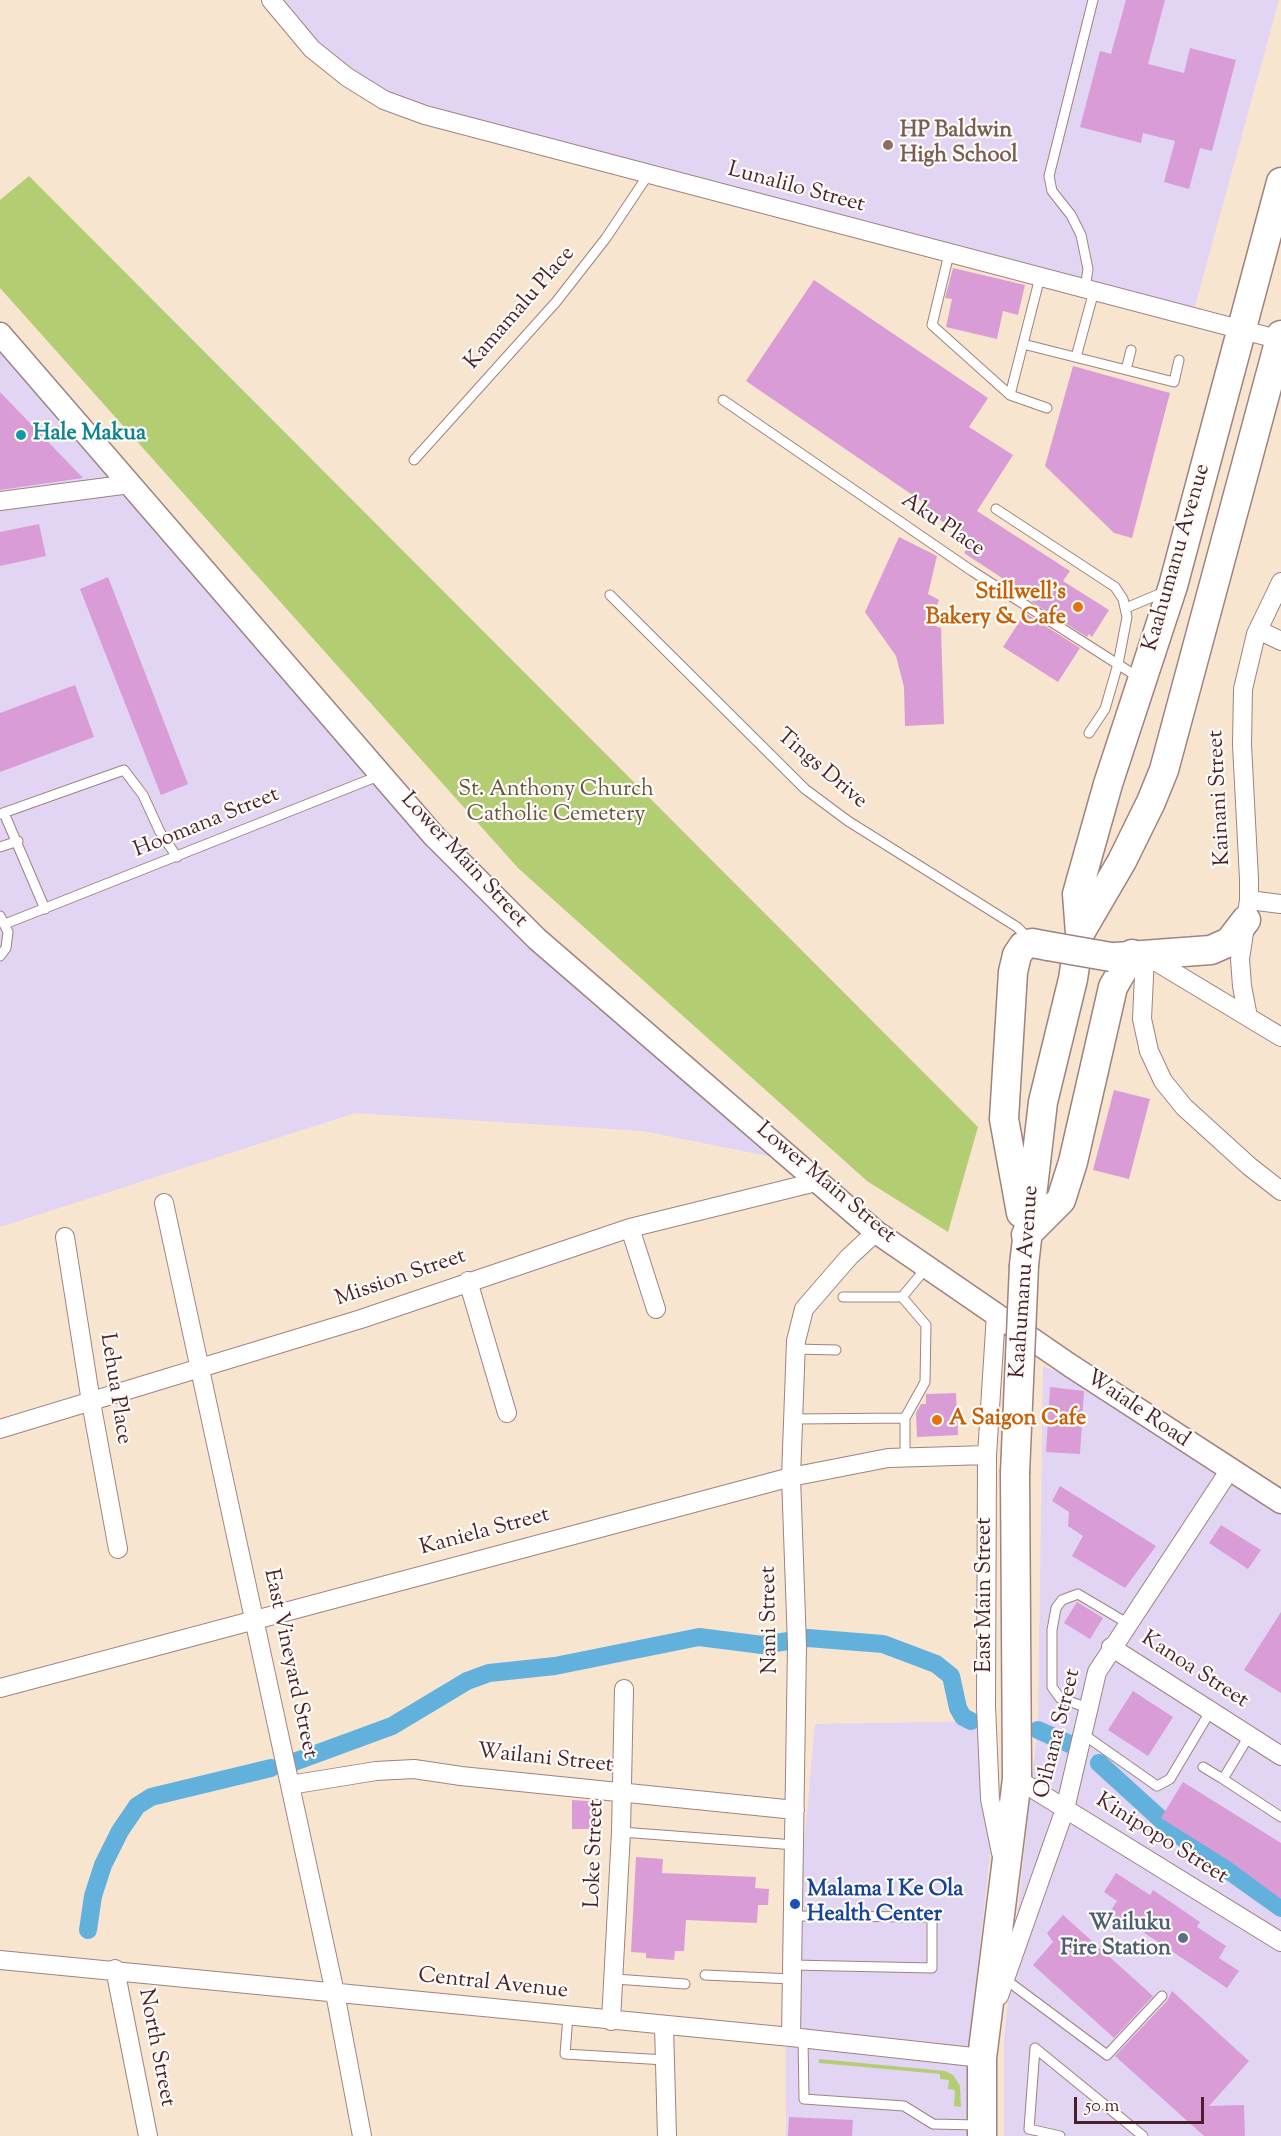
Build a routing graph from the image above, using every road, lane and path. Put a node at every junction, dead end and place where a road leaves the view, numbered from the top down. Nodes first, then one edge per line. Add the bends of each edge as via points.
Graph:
1 (271, 0) edge
2 (1093, 0) edge
3 (648, 175) junction
4 (1281, 182) edge
5 (949, 254) junction
6 (1040, 277) junction
7 (1090, 290) junction
8 (1241, 330) junction
9 (0, 334) edge
10 (1281, 338) edge
11 (1023, 344) junction
12 (1131, 350) dead end
13 (1076, 357) junction
14 (1179, 360) dead end
15 (1126, 370) junction
16 (1010, 395) junction
17 (723, 400) dead end
18 (1047, 408) dead end
19 (414, 460) dead end
20 (130, 484) junction
21 (0, 501) edge
22 (996, 509) dead end
23 (1281, 582) edge
24 (1173, 586) junction
25 (610, 595) dead end
26 (1126, 608) junction
27 (1258, 630) junction
28 (1281, 641) edge
29 (1197, 651) junction
30 (1118, 664) junction
31 (1145, 674) junction
32 (1089, 733) dead end
33 (1176, 733) junction
34 (383, 774) junction
35 (2, 814) edge
36 (18, 841) junction
37 (0, 847) edge
38 (177, 857) junction
39 (1281, 904) edge
40 (45, 909) junction
41 (1248, 910) junction
42 (3, 920) edge
43 (1080, 933) junction
44 (1040, 944) junction
45 (1129, 955) junction
46 (0, 956) edge
47 (1248, 1017) junction
48 (1281, 1037) edge
49 (820, 1181) junction
50 (1281, 1191) edge
51 (164, 1203) dead end
52 (630, 1228) junction
53 (876, 1232) junction
54 (1026, 1236) junction
55 (65, 1237) dead end
56 (927, 1267) junction
57 (468, 1281) junction
58 (843, 1297) dead end
59 (903, 1297) junction
60 (656, 1308) dead end
61 (996, 1314) junction
62 (796, 1349) junction
63 (836, 1350) dead end
64 (202, 1369) junction
65 (90, 1402) junction
66 (507, 1413) dead end
67 (905, 1418) junction
68 (794, 1419) junction
69 (0, 1429) edge
70 (987, 1455) junction
71 (905, 1458) junction
72 (1229, 1471) junction
73 (791, 1477) junction
74 (1281, 1502) edge
75 (118, 1549) dead end
76 (255, 1618) junction
77 (1127, 1623) junction
78 (1111, 1647) junction
79 (0, 1688) edge
80 (624, 1689) dead end
81 (1088, 1708) junction
82 (1211, 1710) junction
83 (1083, 1734) junction
84 (1249, 1736) junction
85 (1281, 1756) edge
86 (1203, 1767) dead end
87 (1017, 1779) junction
88 (1223, 1779) junction
89 (290, 1785) junction
90 (622, 1793) junction
91 (1065, 1809) junction
92 (795, 1810) junction
93 (1281, 1817) edge
94 (621, 1832) junction
95 (795, 1845) junction
96 (1005, 1876) junction
97 (793, 1916) junction
98 (1281, 1942) edge
99 (0, 1960) edge
100 (115, 1969) junction
101 (792, 1972) junction
102 (705, 1975) dead end
103 (615, 1979) junction
104 (1005, 1979) junction
105 (685, 1984) dead end
106 (335, 1993) junction
107 (1161, 1996) dead end
108 (568, 2016) junction
109 (611, 2021) junction
110 (664, 2026) junction
111 (797, 2038) junction
112 (983, 2046) junction
113 (665, 2060) junction
114 (982, 2131) edge
115 (148, 2136) edge
116 (362, 2136) edge
117 (667, 2136) edge
118 (1060, 2136) edge
119 (1143, 2136) edge

1 - 3 street, Lunalilo Street via 312,49 384,100 425,115
2 - 7 lane via 1049,176 1052,191 1081,235
3 - 5 street, Lunalilo Street
3 - 19 lane, Kamamalu Place via 556,302
4 - 8 main road, Kaahumanu Avenue
5 - 6 street, Lunalilo Street
5 - 16 lane via 932,325
6 - 7 street, Lunalilo Street
6 - 11 lane
7 - 8 street, Lunalilo Street
7 - 13 lane
8 - 10 street
8 - 24 main road, Kaahumanu Avenue
9 - 20 street, Lower Main Street
10 - 29 main road, Kaahumanu Avenue
11 - 13 lane
11 - 16 lane
12 - 15 lane
13 - 15 lane
14 - 15 lane via 1173,382
16 - 18 lane
17 - 30 lane, Aku Place via 972,571
20 - 21 street
20 - 34 street, Lower Main Street
22 - 26 lane via 1114,587
23 - 27 street, Kainani Street
24 - 26 lane
24 - 31 main road, Kaahumanu Avenue
25 - 44 lane, Tings Drive via 805,789 848,821
26 - 30 lane
27 - 28 street
27 - 41 street, Kainani Street via 1248,661 1242,717
29 - 31 main road via 1179,667
29 - 33 main road, Kaahumanu Avenue
30 - 31 lane, Aku Place via 1130,672
30 - 32 lane via 1105,709
31 - 33 main road via 1173,710
31 - 43 main road, Kaahumanu Avenue via 1077,894
33 - 43 main road, Kaahumanu Avenue via 1152,802
34 - 38 lane, Hoomana Street
34 - 49 street, Lower Main Street via 434,836 537,939
35 - 36 lane
35 - 38 lane via 124,770 143,795
36 - 37 lane
36 - 40 lane
38 - 40 lane, Hoomana Street
39 - 41 street
40 - 42 lane, Hoomana Street
41 - 45 main road via 1234,937 1222,946 1194,952
41 - 47 street, Kainani Street via 1240,969
42 - 46 lane via 8,940
43 - 54 main road, Kaahumanu Avenue via 1043,1102
44 - 45 main road, bridge
44 - 54 main road via 1020,949 1014,961 1004,1119
45 - 47 street
45 - 50 street via 1149,1052 1163,1081 1184,1107
45 - 54 main road via 1113,987 1061,1200
47 - 48 street
49 - 52 street, Mission Street
49 - 53 street, Lower Main Street
51 - 64 street, East Vineyard Street
52 - 57 street, Mission Street
52 - 60 street
53 - 56 street, Lower Main Street
53 - 62 street, Nani Street via 804,1309
54 - 87 main road, Kaahumanu Avenue, bridge via 1015,1473
55 - 65 street, Lehua Place
56 - 59 lane
56 - 61 street, Lower Main Street
57 - 64 street, Mission Street
57 - 66 street
58 - 59 lane
59 - 67 lane via 926,1325 925,1382
61 - 70 street, East Main Street
61 - 72 street, Waiale Road
62 - 63 lane
62 - 68 street, Nani Street
64 - 65 street, Mission Street
64 - 76 street, East Vineyard Street
65 - 69 street, Mission Street
65 - 75 street, Lehua Place
67 - 68 lane
67 - 71 lane
68 - 73 street, Nani Street
70 - 71 street, Kaniela Street
70 - 96 street, East Main Street via 986,1706 990,1799
71 - 73 street, Kaniela Street
72 - 74 street, Waiale Road
72 - 77 street, Oihana Street
73 - 76 street, Kaniela Street
73 - 92 street, Nani Street via 796,1639
76 - 79 street, Kaniela Street
76 - 89 street, East Vineyard Street
77 - 78 street, Oihana Street
77 - 81 lane via 1078,1594 1062,1600 1056,1608 1052,1688 1060,1698
78 - 81 street, Oihana Street via 1097,1672
78 - 82 street, Kanoa Street
80 - 90 street, Loke Street
81 - 83 street, Oihana Street
82 - 83 lane via 1170,1779 1157,1786
82 - 84 street, Kanoa Street
83 - 91 street, Oihana Street
84 - 85 street, Kanoa Street
84 - 88 lane
86 - 88 lane
87 - 91 street, Kinipopo Street
87 - 96 main road, East Main Street
88 - 93 lane
89 - 90 street, Wailani Street via 414,1768
89 - 106 street, East Vineyard Street
90 - 92 street, Wailani Street
90 - 94 street, Loke Street
91 - 98 street, Kinipopo Street
91 - 104 street, Oihana Street
92 - 95 street, Nani Street
94 - 95 lane
94 - 103 street, Loke Street
95 - 97 street, Nani Street
96 - 112 main road, East Main Street
97 - 101 street, Nani Street
97 - 101 lane via 932,1917 932,1968
99 - 100 street, Central Avenue
100 - 106 street, Central Avenue
100 - 115 street, North Street
101 - 102 lane
101 - 111 street, Nani Street
103 - 105 lane
103 - 109 street, Loke Street
104 - 107 lane via 1107,2055
104 - 112 street, Oihana Street
106 - 108 street, Central Avenue
106 - 116 street, East Vineyard Street
108 - 109 street, Central Avenue
108 - 113 lane via 565,2054
109 - 110 street, Central Avenue
110 - 111 street, Central Avenue
110 - 113 street
111 - 112 street, Central Avenue
111 - 114 lane via 804,2099 904,2106 933,2124
112 - 114 main road, East Main Street
113 - 117 street
118 - 119 lane via 1029,2129 1035,2048

